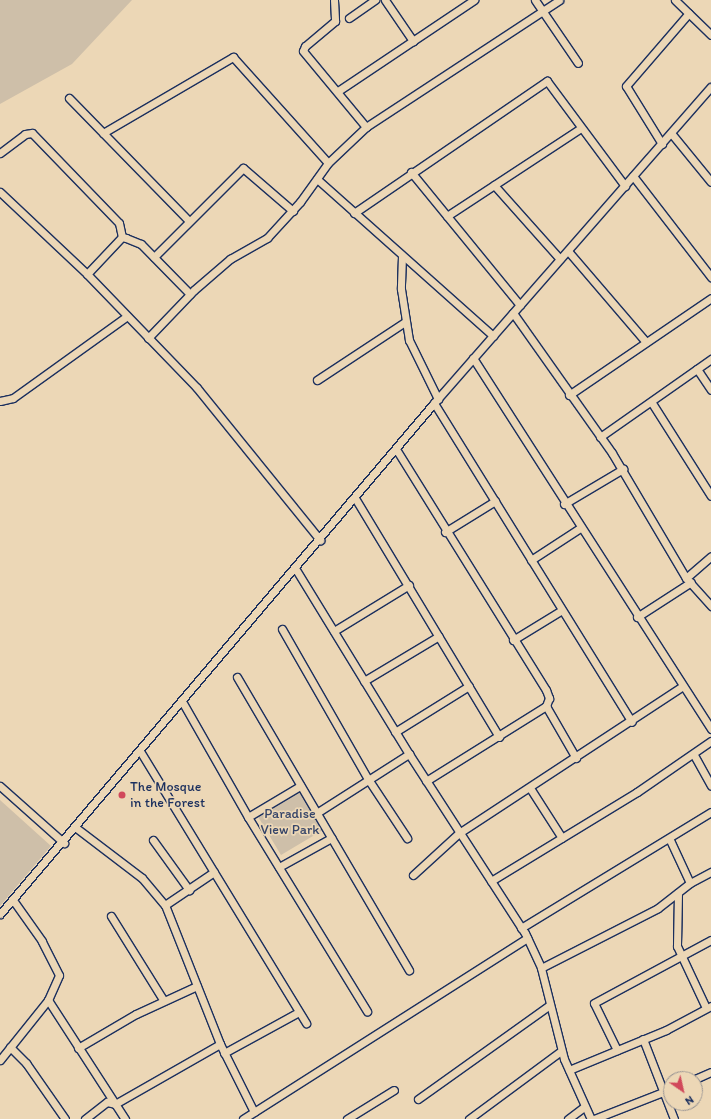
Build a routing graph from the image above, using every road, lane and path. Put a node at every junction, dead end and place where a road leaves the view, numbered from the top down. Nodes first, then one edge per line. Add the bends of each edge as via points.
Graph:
1 (334, 0) edge
2 (375, 0) edge
3 (385, 0) edge
4 (474, 0) edge
5 (535, 0) edge
6 (559, 0) edge
7 (675, 0) edge
8 (544, 12) junction
9 (689, 13) junction
10 (349, 18) dead end
11 (711, 35) edge
12 (413, 41) junction
13 (578, 63) dead end
14 (711, 87) edge
15 (338, 91) junction
16 (69, 98) dead end
17 (366, 127) junction
18 (580, 128) junction
19 (103, 133) junction
20 (671, 133) junction
21 (662, 144) junction
22 (0, 153) edge
23 (328, 163) junction
24 (410, 172) junction
25 (633, 176) junction
26 (317, 178) junction
27 (711, 182) edge
28 (494, 185) junction
29 (625, 186) junction
30 (0, 192) edge
31 (293, 211) junction
32 (354, 213) junction
33 (447, 216) junction
34 (189, 221) junction
35 (122, 237) junction
36 (568, 251) junction
37 (402, 256) junction
38 (154, 257) junction
39 (560, 259) junction
40 (87, 274) junction
41 (711, 277) edge
42 (190, 294) junction
43 (711, 298) edge
44 (520, 305) junction
45 (512, 314) junction
46 (127, 316) junction
47 (405, 322) junction
48 (493, 336) junction
49 (148, 338) junction
50 (646, 342) junction
51 (473, 358) junction
52 (711, 359) edge
53 (697, 369) junction
54 (317, 380) dead end
55 (711, 390) edge
56 (569, 395) junction
57 (0, 401) edge
58 (436, 401) junction
59 (652, 403) junction
60 (600, 437) junction
61 (396, 449) junction
62 (623, 469) junction
63 (711, 496) edge
64 (355, 498) junction
65 (495, 501) junction
66 (564, 504) junction
67 (580, 528) junction
68 (445, 532) junction
69 (320, 540) junction
70 (711, 556) edge
71 (531, 560) junction
72 (296, 568) junction
73 (689, 580) junction
74 (409, 585) junction
75 (711, 606) edge
76 (562, 610) junction
77 (637, 617) junction
78 (282, 629) dead end
79 (334, 631) junction
80 (439, 636) junction
81 (513, 640) junction
82 (237, 677) dead end
83 (364, 681) junction
84 (469, 686) junction
85 (681, 687) junction
86 (183, 703) junction
87 (546, 706) junction
88 (632, 722) junction
89 (711, 729) edge
90 (394, 732) junction
91 (499, 737) junction
92 (711, 741) edge
93 (140, 751) junction
94 (409, 754) junction
95 (694, 755) junction
96 (576, 758) junction
97 (368, 779) junction
98 (426, 781) junction
99 (0, 786) edge
100 (300, 786) junction
101 (711, 786) edge
102 (530, 788) junction
103 (711, 812) edge
104 (315, 814) junction
105 (248, 818) junction
106 (75, 827) junction
107 (459, 833) junction
108 (331, 838) junction
109 (407, 838) dead end
110 (562, 838) junction
111 (153, 840) dead end
112 (670, 840) junction
113 (64, 843) junction
114 (280, 867) junction
115 (214, 872) junction
116 (711, 872) edge
117 (413, 875) dead end
118 (491, 881) junction
119 (690, 883) junction
120 (189, 890) junction
121 (678, 893) junction
122 (12, 900) junction
123 (165, 905) junction
124 (0, 914) edge
125 (111, 916) dead end
126 (521, 928) junction
127 (527, 938) junction
128 (711, 940) edge
129 (682, 958) junction
130 (541, 968) junction
131 (409, 970) dead end
132 (197, 986) junction
133 (48, 1000) junction
134 (164, 1000) junction
135 (550, 1005) junction
136 (708, 1007) edge
137 (367, 1011) dead end
138 (299, 1012) junction
139 (306, 1023) dead end
140 (642, 1040) junction
141 (220, 1044) junction
142 (10, 1048) junction
143 (78, 1048) junction
144 (617, 1050) junction
145 (562, 1051) junction
146 (224, 1053) junction
147 (0, 1060) edge
148 (569, 1070) junction
149 (663, 1080) edge
150 (394, 1090) dead end
151 (663, 1092) edge
152 (418, 1099) dead end
153 (113, 1102) junction
154 (585, 1106) junction
155 (254, 1112) junction
156 (64, 1119) edge
157 (85, 1119) edge
158 (125, 1119) edge
159 (243, 1119) edge
160 (347, 1119) edge
161 (469, 1119) edge
162 (568, 1119) edge
163 (592, 1119) edge

1 - 15 street via 335,21 303,49
2 - 10 street
3 - 12 street
4 - 12 street
5 - 8 street
6 - 8 street
7 - 9 street
8 - 13 street
8 - 17 street
9 - 11 street
9 - 21 street via 626,86
12 - 15 street
14 - 20 street
15 - 17 street
16 - 19 street
17 - 23 street
18 - 24 street via 550,82 542,82
18 - 28 street
18 - 29 street
19 - 23 street via 233,57
19 - 34 street
20 - 21 street
20 - 27 street
21 - 25 street
22 - 35 street via 24,134 32,133 119,223
23 - 26 street
24 - 32 street
24 - 33 street
25 - 29 street
25 - 41 street
26 - 31 street
26 - 32 street
28 - 33 street
28 - 39 street
29 - 36 street
30 - 40 street
31 - 34 street via 243,168
31 - 42 street via 267,238 230,259
32 - 37 street
33 - 44 street
34 - 38 street
35 - 38 street via 141,244
35 - 40 street
36 - 39 street
36 - 50 street
37 - 47 street
37 - 48 street
38 - 42 street
39 - 44 street
40 - 46 street
42 - 49 street
43 - 50 street
44 - 45 street
45 - 48 street
45 - 56 street
46 - 49 street
46 - 57 street via 22,392
47 - 54 street
47 - 58 street via 409,340
48 - 51 street
49 - 69 street via 225,420
50 - 56 street
51 - 58 street
51 - 66 street
52 - 53 street
53 - 55 street
53 - 59 street
56 - 60 street
58 - 61 street
58 - 65 street
59 - 60 street
59 - 63 street
60 - 62 street
61 - 64 street
61 - 68 street
62 - 66 street
62 - 73 street
64 - 69 street
64 - 74 street
65 - 68 street
65 - 71 street
66 - 67 street
67 - 71 street
67 - 77 street
68 - 81 street
69 - 72 street
70 - 73 street
71 - 76 street
72 - 79 street
72 - 86 street
73 - 75 street
73 - 77 street
74 - 79 street
74 - 80 street
76 - 81 street
76 - 88 street
77 - 85 street
78 - 97 street
79 - 83 street
80 - 83 street
80 - 84 street
81 - 87 street via 546,690 549,698
82 - 100 street
83 - 90 street
84 - 90 street
84 - 91 street
85 - 88 street
85 - 89 street
86 - 93 street
86 - 105 street
87 - 91 street
87 - 96 street
88 - 96 street
90 - 94 street
91 - 98 street
92 - 95 street
93 - 106 street
93 - 115 street
94 - 97 street
94 - 98 street
95 - 101 street
95 - 110 street
96 - 102 street
97 - 104 street
97 - 109 street
98 - 107 street
99 - 113 street
100 - 104 street
100 - 105 street
102 - 107 street
102 - 110 street
103 - 112 street
104 - 108 street
105 - 114 street
106 - 113 street
106 - 123 street via 142,878
107 - 117 street
107 - 118 street
108 - 114 street
108 - 131 street
110 - 118 street
111 - 120 street
112 - 119 street
112 - 126 street
113 - 122 street
114 - 137 street
115 - 120 street
115 - 138 street
116 - 119 street
118 - 126 street
119 - 121 street
120 - 123 street
121 - 129 street via 677,946
121 - 130 street via 658,908
122 - 124 street
122 - 133 street via 42,941 58,975
123 - 132 street
125 - 134 street
126 - 127 street
127 - 130 street
127 - 155 street
128 - 129 street
129 - 136 street
129 - 144 street via 594,1003
130 - 135 street
132 - 134 street
132 - 141 street
133 - 142 street
133 - 143 street
134 - 143 street
135 - 145 street
135 - 152 street
136 - 140 street
138 - 139 street
138 - 146 street
140 - 144 street
140 - 149 street
141 - 146 street
141 - 153 street via 115,1104
142 - 147 street
142 - 156 street via 26,1063
143 - 153 street
144 - 148 street
145 - 148 street
145 - 161 street
146 - 155 street
148 - 154 street
150 - 160 street
151 - 163 street
153 - 157 street via 107,1102
153 - 158 street
154 - 162 street
154 - 163 street
155 - 159 street

